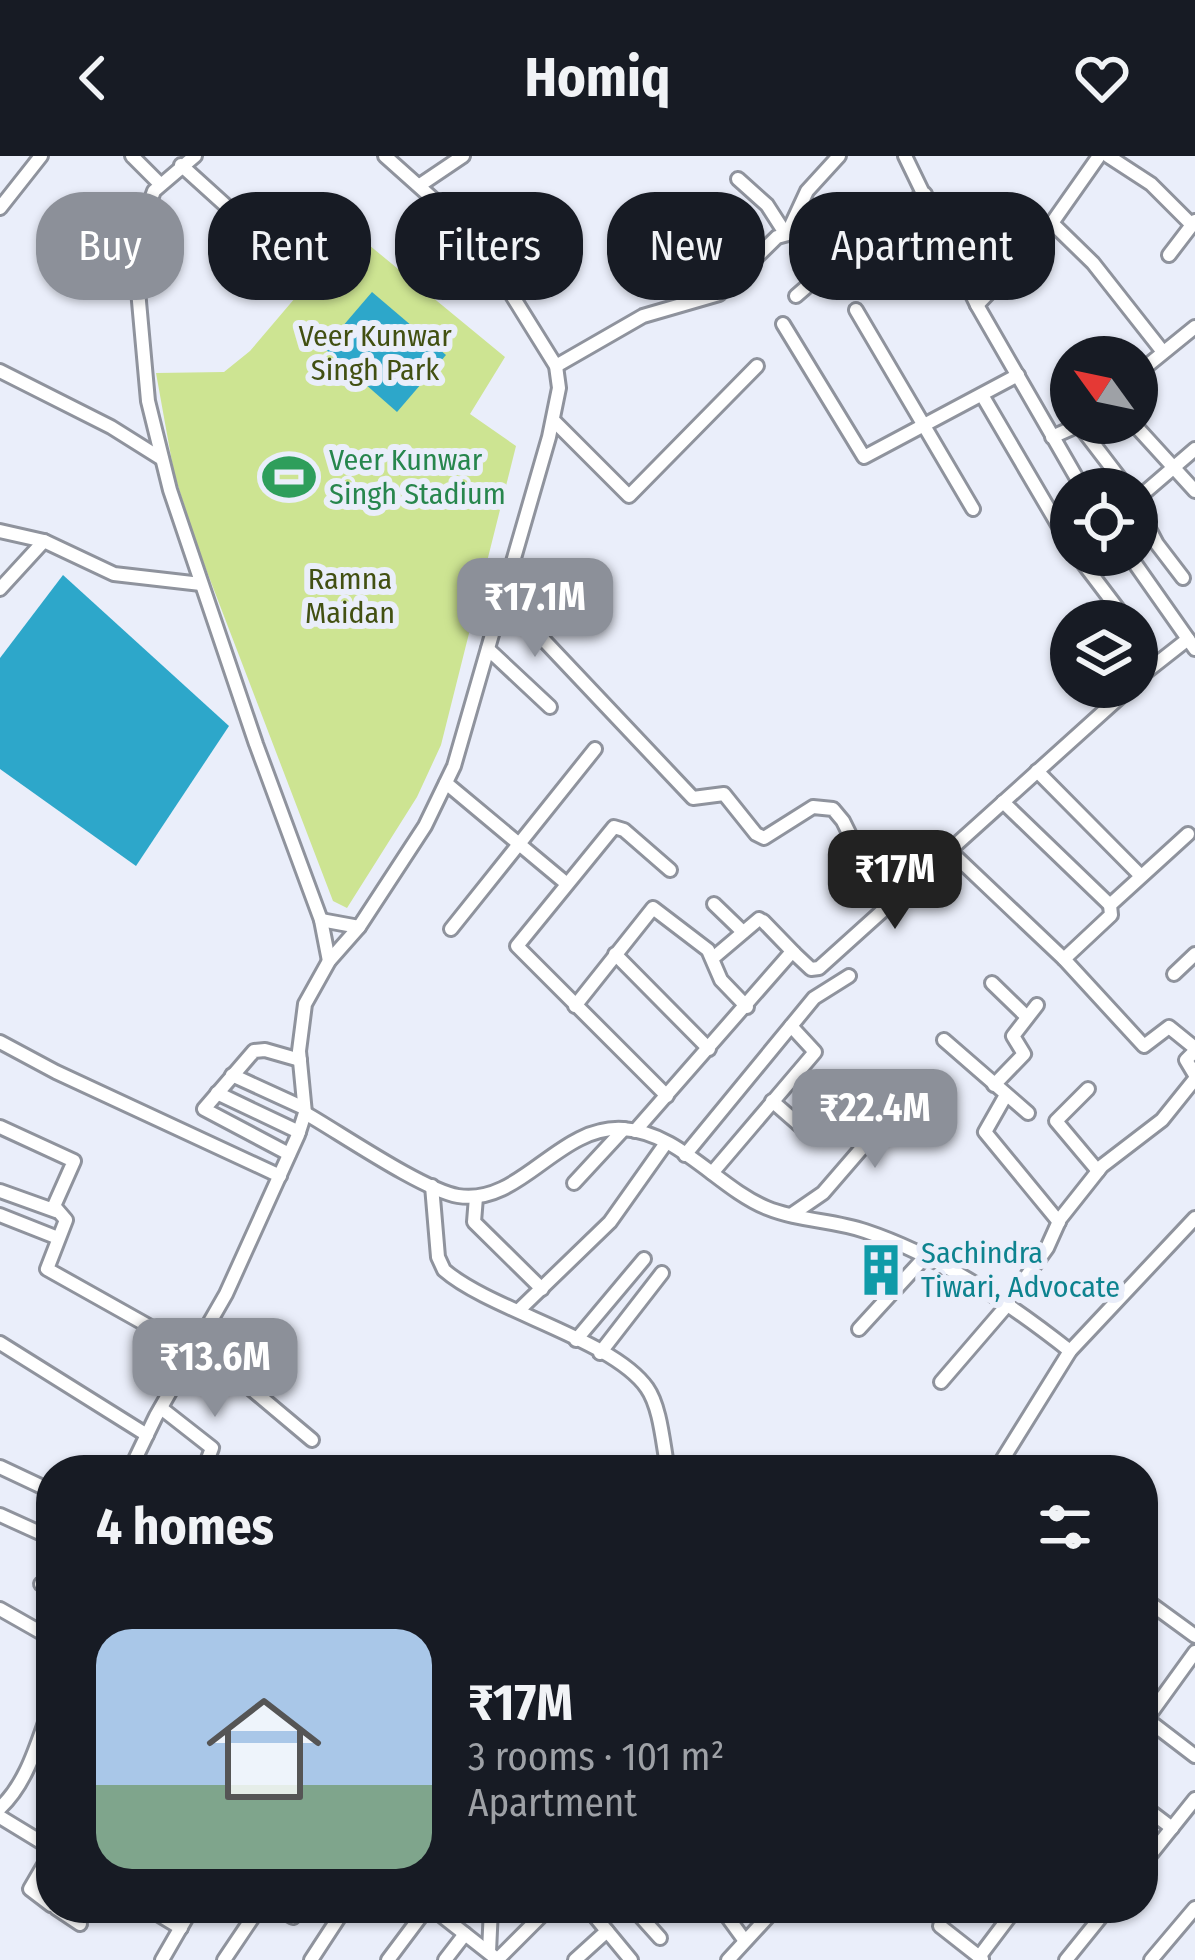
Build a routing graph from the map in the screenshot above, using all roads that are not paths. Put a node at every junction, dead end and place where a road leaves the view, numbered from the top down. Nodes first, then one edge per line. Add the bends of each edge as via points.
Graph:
1 (41, 156) edge
2 (132, 156) edge
3 (195, 156) edge
4 (385, 156) edge
5 (463, 156) edge
6 (839, 156) edge
7 (905, 156) edge
8 (1103, 156) edge
9 (182, 165) junction
10 (738, 178) dead end
11 (160, 184) junction
12 (420, 185) junction
13 (212, 192) edge
14 (924, 192) edge
15 (0, 208) edge
16 (1055, 219) edge
17 (1194, 223) edge
18 (1055, 226) edge
19 (786, 233) junction
20 (789, 233) edge
21 (1168, 256) dead end
22 (975, 300) edge
23 (982, 300) edge
24 (977, 305) junction
25 (856, 310) dead end
26 (783, 324) dead end
27 (1195, 327) edge
28 (1163, 352) junction
29 (1158, 356) edge
30 (556, 366) junction
31 (757, 366) dead end
32 (0, 371) edge
33 (1018, 376) junction
34 (982, 395) junction
35 (553, 420) junction
36 (927, 424) junction
37 (1050, 432) edge
38 (1152, 444) edge
39 (1195, 449) edge
40 (163, 460) junction
41 (1175, 469) junction
42 (1158, 484) edge
43 (1195, 491) edge
44 (974, 509) dead end
45 (1050, 509) edge
46 (0, 532) edge
47 (44, 541) junction
48 (1158, 545) edge
49 (1144, 576) edge
50 (1183, 578) dead end
51 (201, 584) junction
52 (0, 589) edge
53 (503, 597) junction
54 (1191, 644) edge
55 (488, 649) junction
56 (1158, 665) edge
57 (550, 706) dead end
58 (1108, 708) edge
59 (596, 749) dead end
60 (1037, 771) junction
61 (446, 783) junction
62 (1003, 802) junction
63 (1188, 834) dead end
64 (518, 845) junction
65 (949, 850) junction
66 (670, 870) dead end
67 (1141, 875) junction
68 (567, 884) junction
69 (714, 904) dead end
70 (1110, 905) junction
71 (886, 908) junction
72 (321, 920) junction
73 (359, 927) junction
74 (451, 929) dead end
75 (743, 932) junction
76 (794, 953) junction
77 (615, 954) junction
78 (1195, 954) edge
79 (713, 958) junction
80 (1064, 959) junction
81 (329, 961) junction
82 (1174, 974) dead end
83 (848, 976) dead end
84 (992, 983) dead end
85 (575, 1006) junction
86 (748, 1006) junction
87 (791, 1026) junction
88 (944, 1040) dead end
89 (0, 1042) edge
90 (710, 1049) junction
91 (1195, 1049) edge
92 (300, 1060) junction
93 (232, 1075) junction
94 (1195, 1077) edge
95 (1088, 1089) dead end
96 (1000, 1090) junction
97 (217, 1093) junction
98 (667, 1096) junction
99 (772, 1101) junction
100 (874, 1107) dead end
101 (305, 1110) junction
102 (1028, 1113) dead end
103 (0, 1126) edge
104 (630, 1130) junction
105 (804, 1130) dead end
106 (299, 1132) junction
107 (666, 1143) junction
108 (289, 1154) junction
109 (685, 1155) junction
110 (1098, 1171) junction
111 (712, 1173) junction
112 (280, 1176) junction
113 (574, 1183) dead end
114 (432, 1186) junction
115 (0, 1191) edge
116 (476, 1197) junction
117 (56, 1211) junction
118 (0, 1215) edge
119 (790, 1215) junction
120 (1195, 1218) edge
121 (1059, 1222) junction
122 (58, 1238) junction
123 (924, 1258) junction
124 (644, 1259) dead end
125 (662, 1273) dead end
126 (1026, 1276) dead end
127 (542, 1289) junction
128 (1009, 1303) junction
129 (519, 1310) junction
130 (860, 1329) dead end
131 (576, 1340) junction
132 (0, 1343) edge
133 (197, 1349) junction
134 (1070, 1351) junction
135 (600, 1353) junction
136 (940, 1382) dead end
137 (161, 1408) junction
138 (147, 1435) junction
139 (312, 1440) dead end
140 (137, 1455) edge
141 (210, 1455) edge
142 (665, 1455) edge
143 (1005, 1455) edge
144 (0, 1467) edge
145 (36, 1484) edge
146 (0, 1515) edge
147 (36, 1531) edge
148 (0, 1609) edge
149 (1158, 1609) edge
150 (36, 1629) edge
151 (1195, 1636) edge
152 (1195, 1652) edge
153 (1158, 1701) edge
154 (1158, 1730) edge
155 (36, 1744) edge
156 (1195, 1756) edge
157 (1195, 1798) edge
158 (0, 1810) edge
159 (1158, 1817) edge
160 (1172, 1828) junction
161 (36, 1839) edge
162 (1158, 1845) edge
163 (1195, 1908) edge
164 (173, 1923) edge
165 (184, 1923) edge
166 (249, 1923) edge
167 (335, 1923) edge
168 (417, 1923) edge
169 (450, 1923) edge
170 (492, 1923) edge
171 (532, 1923) edge
172 (601, 1923) edge
173 (646, 1923) edge
174 (732, 1923) edge
175 (762, 1923) edge
176 (1006, 1923) edge
177 (1096, 1923) edge
178 (940, 1927) dead end
179 (181, 1928) junction
180 (608, 1931) junction
181 (465, 1934) junction
182 (660, 1938) dead end
183 (746, 1941) junction
184 (495, 1957) edge
185 (981, 1959) edge
186 (162, 1960) edge
187 (224, 1960) edge
188 (311, 1960) edge
189 (388, 1960) edge
190 (445, 1960) edge
191 (575, 1960) edge
192 (631, 1960) edge
193 (728, 1960) edge
194 (1066, 1960) edge
195 (1151, 1960) edge

1 - 15 street
2 - 11 street
3 - 9 street
4 - 12 street
5 - 12 street
6 - 19 street via 802,199
7 - 14 street
8 - 16 street
8 - 17 street
9 - 11 street
9 - 13 street
10 - 19 street
11 - 40 street via 134,246 148,401
12 - 30 street via 482,248
17 - 21 street
18 - 28 street
19 - 20 street
19 - 30 street via 719,293 643,316
22 - 24 street
23 - 24 street
24 - 33 street
25 - 36 street
26 - 36 street via 862,456
27 - 28 street
28 - 29 street
30 - 35 street
31 - 35 street via 629,496
32 - 40 street
33 - 34 street
33 - 37 street
34 - 36 street
34 - 45 street
35 - 53 street
36 - 44 street
38 - 41 street
39 - 41 street
40 - 51 street
41 - 42 street
41 - 43 street
46 - 47 street
47 - 51 street via 114,574
47 - 52 street
48 - 50 street
49 - 54 street
51 - 72 street
53 - 55 street
53 - 71 street via 693,798 724,794 764,838 813,807 833,809
54 - 56 street
55 - 57 street
55 - 61 street
58 - 60 street
59 - 64 street
60 - 62 street
60 - 67 street
61 - 64 street
61 - 73 street
62 - 65 street
62 - 70 street
63 - 67 street
64 - 68 street
64 - 74 street
65 - 71 street
65 - 80 street
66 - 68 street via 616,827
67 - 70 street
68 - 85 street via 517,946
69 - 75 street
70 - 80 street via 1111,915
71 - 76 street via 816,969
72 - 73 street
72 - 81 street
73 - 81 street
75 - 76 street via 761,920
75 - 79 street
76 - 86 street
77 - 79 street via 653,908
77 - 85 street
77 - 90 street
78 - 82 street
79 - 86 street via 721,980
80 - 91 street via 1144,1046 1169,1028
81 - 92 street via 305,1004
83 - 87 street
84 - 96 street via 1032,1011 1013,1036 1024,1054
85 - 98 street
86 - 90 street
87 - 99 street via 814,1052
87 - 109 street
88 - 96 street
89 - 112 street
90 - 98 street
91 - 94 street via 1186,1060
92 - 93 street via 257,1050
92 - 101 street
93 - 97 street
93 - 101 street
94 - 110 street via 1162,1120
95 - 110 street via 1056,1121
96 - 102 street
96 - 121 street via 986,1132
97 - 106 street
97 - 108 street via 206,1112
98 - 104 street
99 - 105 street
99 - 111 street
100 - 119 street via 880,1127 823,1193
101 - 106 street
101 - 114 street
103 - 117 street via 74,1161
104 - 107 street
104 - 113 street
104 - 116 street via 588,1134
106 - 108 street
107 - 109 street
107 - 127 street via 610,1222
108 - 112 street
109 - 111 street
110 - 121 street
111 - 119 street
112 - 133 street
114 - 116 street
114 - 129 street via 444,1270
115 - 117 street
116 - 127 street via 474,1222
117 - 122 street via 66,1219
118 - 122 street
119 - 123 street via 864,1230
120 - 134 street
121 - 126 street
122 - 133 street via 47,1269
123 - 128 street
123 - 130 street
124 - 131 street
125 - 135 street
127 - 129 street
128 - 134 street
128 - 136 street
129 - 131 street
131 - 135 street
132 - 138 street
133 - 137 street
133 - 139 street
134 - 143 street
135 - 142 street via 650,1392
137 - 138 street
137 - 141 street via 211,1447
138 - 140 street
144 - 145 street
146 - 147 street
148 - 150 street
149 - 151 street
152 - 153 street
154 - 156 street
155 - 158 street
157 - 160 street
158 - 161 street
159 - 160 street
160 - 162 street
163 - 195 street
164 - 179 street
165 - 179 street
166 - 187 street
167 - 188 street
168 - 189 street
169 - 181 street
170 - 184 street
171 - 184 street
172 - 180 street
173 - 182 street
174 - 183 street
175 - 183 street
176 - 185 street
177 - 194 street
178 - 185 street
179 - 186 street
180 - 191 street
180 - 192 street
181 - 184 street
181 - 190 street
183 - 193 street

